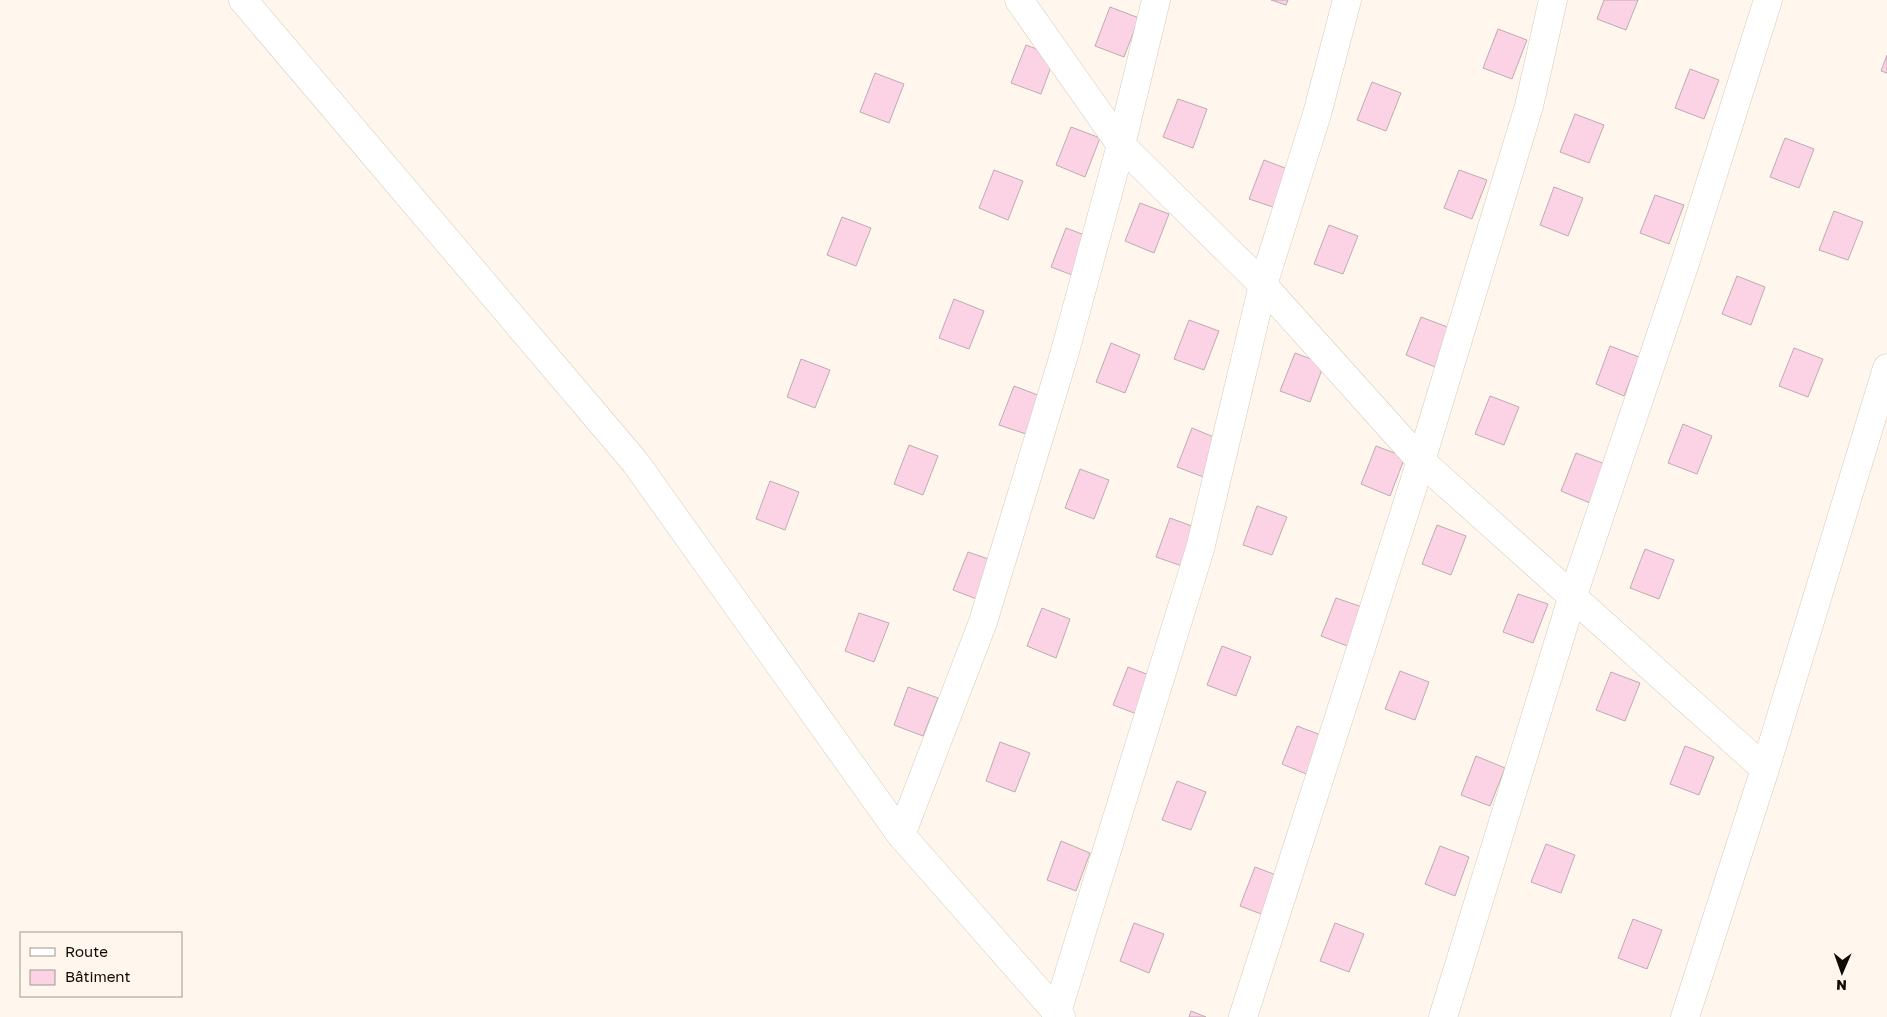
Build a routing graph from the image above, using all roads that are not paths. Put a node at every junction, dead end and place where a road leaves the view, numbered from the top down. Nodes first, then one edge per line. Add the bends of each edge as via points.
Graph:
1 (243, 0) edge
2 (1019, 0) edge
3 (1156, 0) edge
4 (1347, 0) edge
5 (1553, 0) edge
6 (1768, 0) edge
7 (1121, 145) junction
8 (1263, 284) junction
9 (1887, 368) edge
10 (1421, 461) junction
11 (1572, 596) junction
12 (1765, 769) junction
13 (901, 835) junction
14 (1059, 1015) edge
15 (1243, 1017) edge
16 (1442, 1017) edge
17 (1685, 1017) edge

1 - 13 street via 635,462
2 - 7 street
3 - 7 street
4 - 8 street via 1317,114
5 - 10 street via 1529,106
6 - 11 street via 1686,260
7 - 8 street
7 - 13 street via 1064,355 983,622
8 - 10 street
8 - 14 street via 1200,549
9 - 12 street
10 - 11 street
10 - 15 street
11 - 12 street
11 - 16 street
12 - 17 street
13 - 14 street

